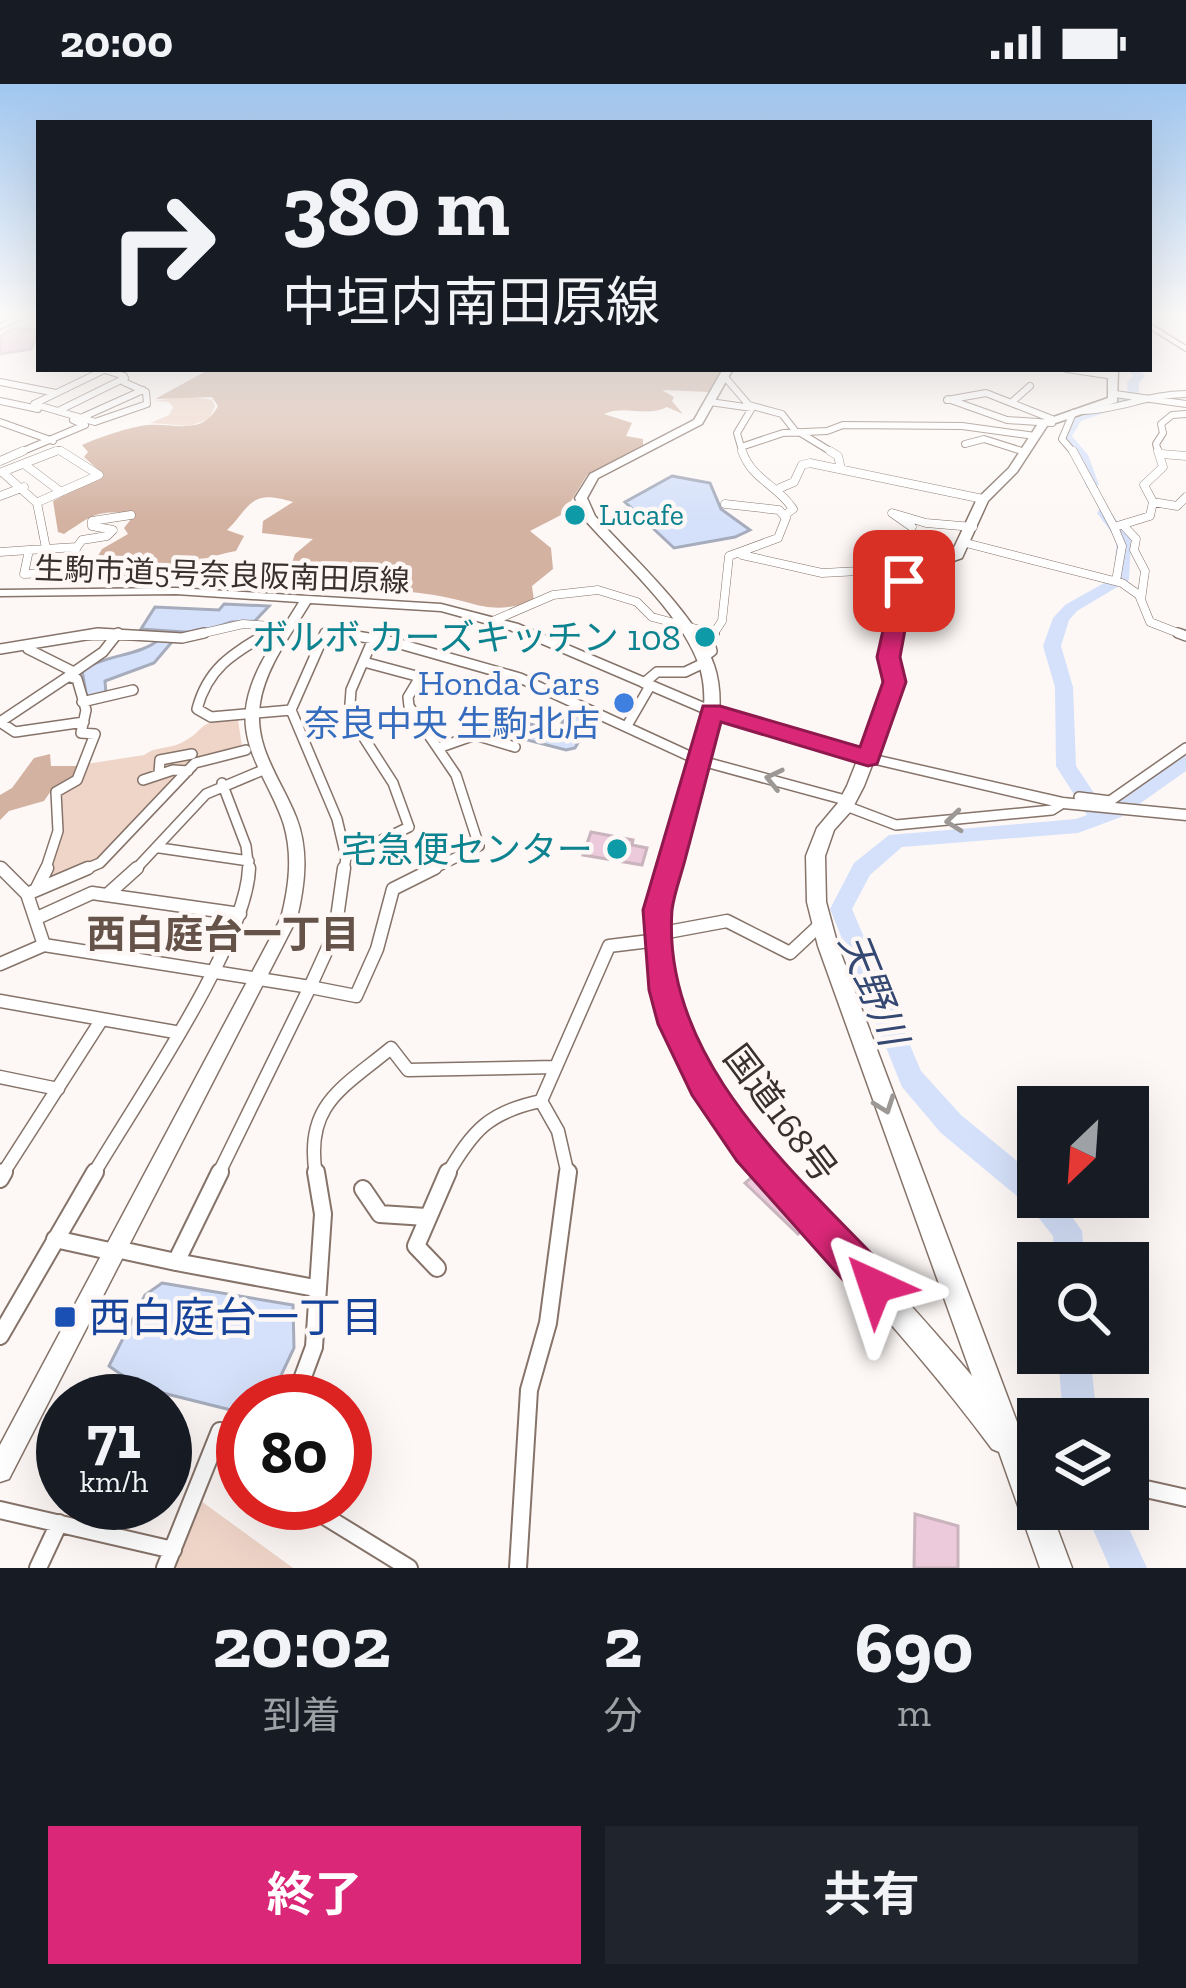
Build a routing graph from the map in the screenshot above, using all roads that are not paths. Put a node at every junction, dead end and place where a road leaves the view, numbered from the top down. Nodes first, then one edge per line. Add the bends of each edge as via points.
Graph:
1 (1, 382) edge
2 (78, 382) edge
3 (116, 382) edge
4 (125, 382) edge
5 (721, 382) edge
6 (733, 382) edge
7 (1115, 382) edge
8 (1030, 386) dead end
9 (29, 387) junction
10 (143, 390) junction
11 (56, 393) junction
12 (1186, 394) edge
13 (1139, 398) junction
14 (0, 401) edge
15 (1116, 401) junction
16 (1012, 402) junction
17 (710, 403) junction
18 (1186, 404) edge
19 (749, 405) junction
20 (60, 410) junction
21 (1186, 414) edge
22 (1074, 416) junction
23 (83, 417) junction
24 (996, 417) junction
25 (1048, 421) junction
26 (0, 422) edge
27 (979, 428) junction
28 (998, 430) junction
29 (798, 432) junction
30 (1035, 436) junction
31 (984, 439) junction
32 (57, 442) junction
33 (964, 444) dead end
34 (0, 446) edge
35 (741, 447) junction
36 (1025, 452) junction
37 (1162, 454) junction
38 (1186, 456) edge
39 (21, 459) junction
40 (0, 464) edge
41 (842, 470) junction
42 (24, 487) junction
43 (780, 488) junction
44 (61, 492) junction
45 (0, 496) edge
46 (1186, 497) edge
47 (983, 499) junction
48 (38, 502) junction
49 (1153, 502) junction
50 (725, 504) dead end
51 (131, 515) dead end
52 (784, 515) junction
53 (912, 526) dead end
54 (1119, 526) junction
55 (973, 527) junction
56 (966, 543) junction
57 (76, 547) junction
58 (46, 548) junction
59 (29, 550) junction
60 (0, 552) edge
61 (739, 555) junction
62 (916, 568) junction
63 (1119, 582) junction
64 (0, 593) edge
65 (307, 598) junction
66 (1142, 599) junction
67 (493, 621) junction
68 (681, 626) junction
69 (281, 627) junction
70 (118, 633) junction
71 (712, 633) junction
72 (1186, 636) edge
73 (374, 639) junction
74 (26, 648) junction
75 (0, 650) edge
76 (704, 660) junction
77 (364, 662) junction
78 (72, 674) junction
79 (647, 685) junction
80 (133, 690) dead end
81 (82, 701) junction
82 (291, 710) junction
83 (711, 711) junction
84 (251, 713) junction
85 (0, 722) edge
86 (84, 722) junction
87 (628, 724) junction
88 (15, 732) junction
89 (0, 743) edge
90 (515, 747) dead end
91 (438, 748) junction
92 (1186, 748) edge
93 (246, 750) dead end
94 (192, 754) dead end
95 (868, 758) junction
96 (698, 760) junction
97 (263, 770) junction
98 (188, 771) junction
99 (159, 772) junction
100 (143, 780) dead end
101 (222, 783) junction
102 (1077, 802) junction
103 (847, 804) junction
104 (1186, 815) edge
105 (160, 848) junction
106 (346, 857) junction
107 (249, 861) junction
108 (0, 867) edge
109 (6, 882) edge
110 (108, 894) junction
111 (29, 898) junction
112 (240, 914) junction
113 (37, 918) junction
114 (821, 924) junction
115 (658, 937) junction
116 (44, 945) junction
117 (0, 964) edge
118 (212, 971) junction
119 (259, 980) junction
120 (310, 987) junction
121 (0, 1001) edge
122 (102, 1019) junction
123 (176, 1032) junction
124 (555, 1067) junction
125 (0, 1077) edge
126 (58, 1089) junction
127 (541, 1100) junction
128 (6, 1161) edge
129 (0, 1180) edge
130 (363, 1189) dead end
131 (425, 1217) junction
132 (56, 1239) junction
133 (115, 1251) junction
134 (176, 1262) junction
135 (437, 1268) dead end
136 (315, 1288) junction
137 (0, 1336) edge
138 (304, 1374) edge
139 (216, 1441) edge
140 (1017, 1444) edge
141 (1017, 1452) edge
142 (0, 1470) edge
143 (0, 1510) edge
144 (36, 1518) edge
145 (56, 1530) edge
146 (80, 1530) edge
147 (347, 1530) edge
148 (1044, 1530) edge
149 (169, 1559) edge
150 (38, 1568) edge
151 (409, 1568) edge
152 (518, 1568) edge
153 (1056, 1568) edge

1 - 9 street
2 - 11 street
3 - 20 street
4 - 10 street
5 - 17 highway, 国道168号
6 - 19 street
7 - 15 highway
8 - 16 street
9 - 11 street
9 - 14 street
10 - 23 street
10 - 23 street via 147,404 95,422
11 - 20 street via 34,404
12 - 13 street
13 - 15 street
13 - 15 street
13 - 18 street
14 - 32 street via 85,425
15 - 22 highway
16 - 24 street via 978,392 946,400
16 - 25 street
17 - 19 street
17 - 68 highway, 国道168号 via 689,429 604,470 581,491 589,517
19 - 29 street via 782,414
19 - 35 street via 737,433
20 - 23 street
21 - 37 street via 1161,424
22 - 25 highway
22 - 54 street via 1062,439 1076,452 1097,507
24 - 25 street
24 - 28 street
25 - 30 highway
26 - 32 street
27 - 28 street
27 - 29 street via 843,424
27 - 31 street
28 - 30 street
29 - 35 street
29 - 41 street via 838,456
30 - 36 highway
31 - 33 street
31 - 36 street
32 - 39 street
32 - 40 street
34 - 39 street
35 - 43 street via 757,477
36 - 47 highway
37 - 38 street
37 - 49 street via 1163,467 1144,485
39 - 40 street
39 - 42 street via 2,472
39 - 44 street
39 - 44 street via 59,450 99,475
41 - 43 street via 804,463
41 - 47 street
42 - 45 street
42 - 48 street
43 - 52 street via 793,506
44 - 48 street
46 - 49 street via 1178,506
47 - 55 highway
48 - 58 street
49 - 54 street via 1150,516
50 - 52 street
51 - 57 street via 97,518 92,526 111,533
52 - 61 street via 778,538
53 - 55 street via 892,513
54 - 63 street
54 - 66 street via 1136,539 1145,568
55 - 56 highway
56 - 62 highway via 949,561
56 - 63 street
57 - 58 street
57 - 59 street via 64,573 24,574
58 - 59 street
59 - 60 street
61 - 62 street via 822,573
61 - 71 street via 727,560 728,595
62 - 95 highway, 国道168号 via 901,590 888,657 895,682
63 - 66 street
64 - 65 street, 生駒市道5号奈良阪南田原線
65 - 67 street, 生駒市道5号奈良阪南田原線 via 416,605
65 - 69 street
66 - 72 street via 1150,622
67 - 68 street via 571,590 622,595
67 - 79 street, 生駒市道5号奈良阪南田原線
68 - 71 street
68 - 76 highway, 国道168号
69 - 70 street via 243,624 182,638
69 - 84 street
69 - 84 street via 234,647 201,688 196,710 211,717
70 - 74 street
70 - 78 street
71 - 76 street
73 - 77 street
73 - 82 street via 326,631
73 - 87 street via 520,678
74 - 75 street
74 - 78 street
76 - 79 street via 689,671 657,672
76 - 83 highway, 国道168号
77 - 91 street via 419,676 409,706
77 - 106 street via 351,690 355,724 393,783 409,827
78 - 81 street
78 - 85 street
79 - 83 street, 生駒市道5号奈良阪南田原線
79 - 87 street
80 - 81 street
81 - 86 street
82 - 84 street
82 - 106 street via 298,740 333,802
83 - 95 street, 生駒市道5号奈良阪南田原線
83 - 96 highway, 国道168号
84 - 97 street
85 - 88 street
86 - 88 street
86 - 111 street via 82,734 95,734 77,780 56,792 56,852
87 - 96 street
88 - 89 street
90 - 91 street via 475,735
91 - 120 street via 470,806 479,846 393,890 356,996
92 - 102 street via 1110,800
93 - 98 street
94 - 99 street via 160,760
95 - 102 street, 生駒市道5号奈良阪南田原線
95 - 103 highway, 国道168号
103 -> 96 street
96 - 115 highway, 国道168号 via 661,885
97 - 101 street
97 - 119 street via 288,816 298,866 289,918
98 - 99 street
98 - 111 street via 100,863
99 - 100 street
101 - 105 street
101 - 107 street
102 -> 103 street via 896,825
102 - 104 street, 生駒市道5号奈良阪南田原線
103 - 114 highway, 国道168号 via 817,846
105 - 107 street
105 - 110 street
106 - 120 street via 335,932
107 - 112 street
108 - 109 street
109 - 111 street
110 - 112 street
110 - 113 street via 92,893
111 - 113 street
112 - 118 street
113 - 116 street
114 - 115 street via 790,953 727,921
114 -> 140 highway, 国道168号
115 - 124 street via 609,946
115 - 141 highway, 国道168号 via 675,1024 724,1115
116 - 117 street
116 - 118 street
118 - 119 street
118 - 123 street
119 - 120 street
119 - 133 street
120 - 134 street
121 - 122 street
122 - 123 street
122 - 126 street
123 - 132 street
124 - 127 street
124 - 136 street via 408,1070 391,1048 334,1090 312,1152 323,1214
125 - 126 street
126 - 128 street
127 - 131 street via 500,1111 486,1124
127 - 152 street via 568,1172 548,1323 529,1390
128 - 129 street
130 - 131 street via 380,1214
131 - 135 street via 416,1246
132 - 133 street
132 - 137 street
133 - 134 street
133 - 142 street
134 - 136 street
136 - 138 street via 314,1347
139 - 149 street
143 - 144 street
145 - 150 street
146 - 149 street
147 - 151 street
148 - 153 highway, 国道168号

